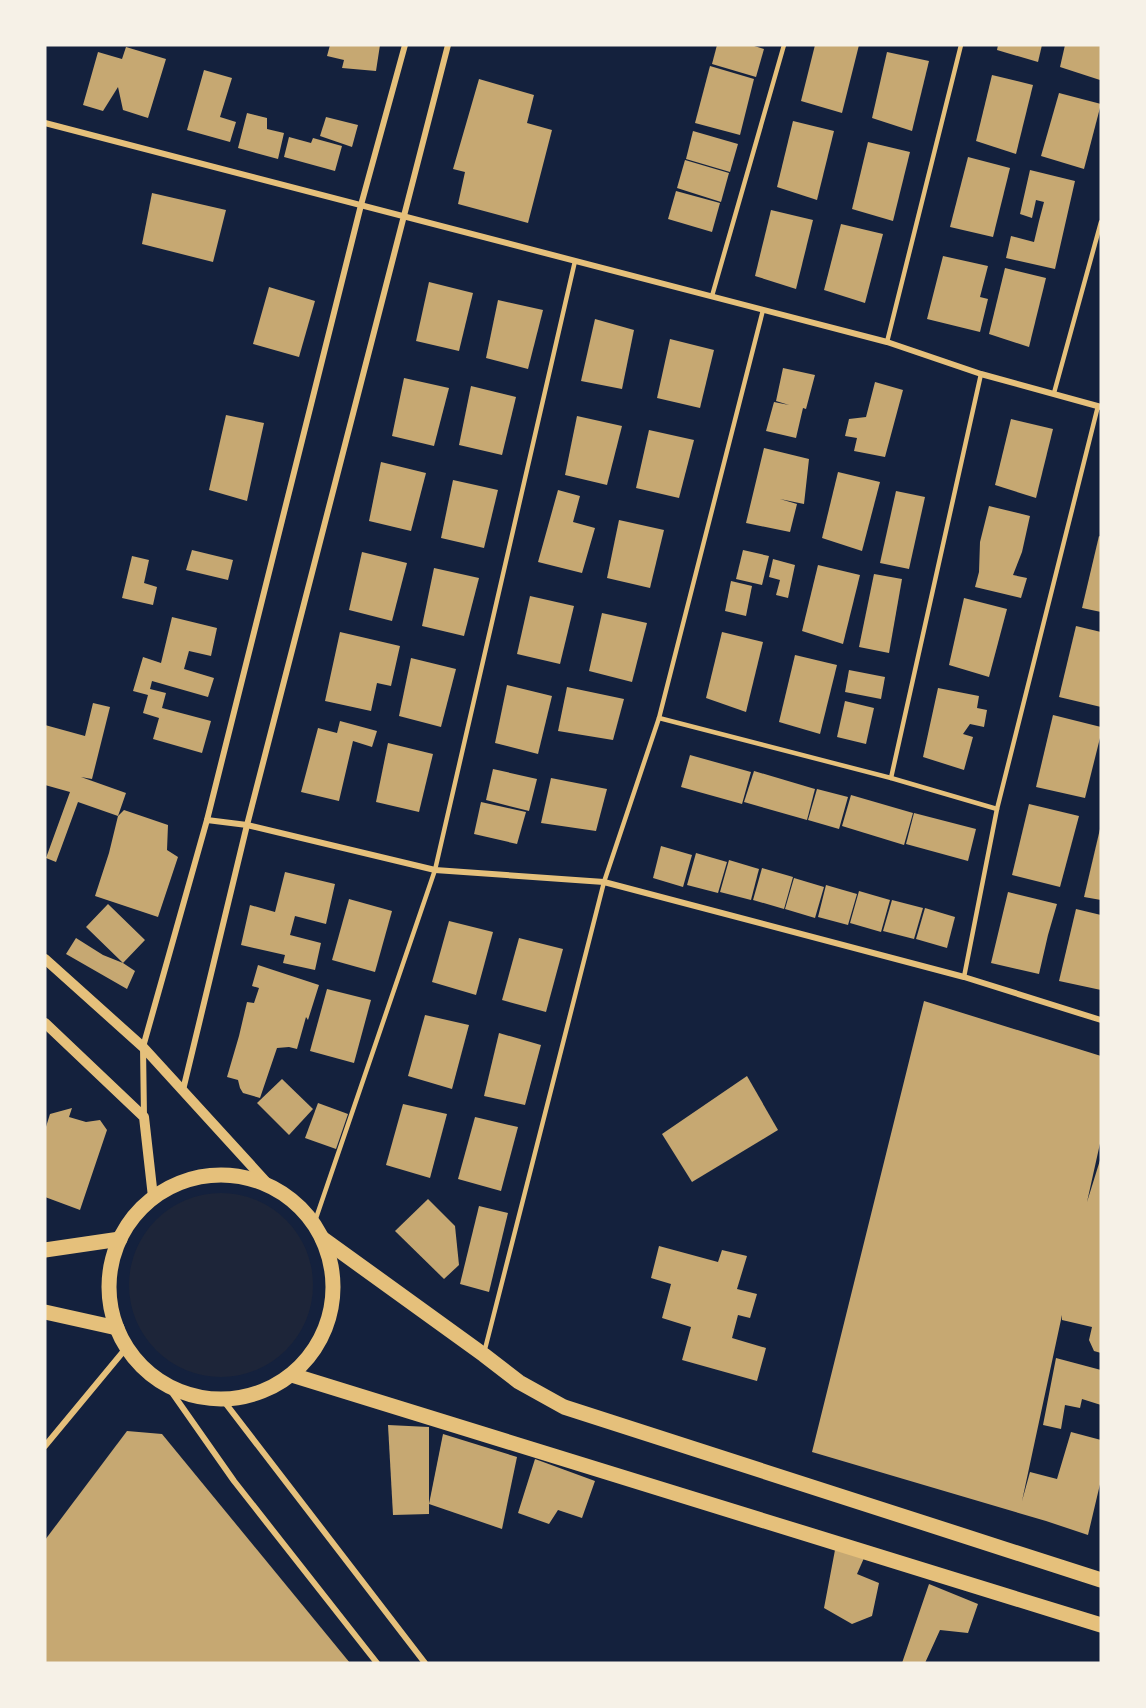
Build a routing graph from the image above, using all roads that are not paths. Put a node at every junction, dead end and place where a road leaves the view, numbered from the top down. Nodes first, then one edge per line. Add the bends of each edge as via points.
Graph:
1 (405, 45) edge
2 (448, 45) edge
3 (784, 45) edge
4 (961, 45) edge
5 (45, 123) edge
6 (362, 205) junction
7 (404, 216) junction
8 (1101, 222) edge
9 (575, 261) junction
10 (712, 296) junction
11 (763, 310) junction
12 (887, 342) junction
13 (981, 374) junction
14 (1054, 393) junction
15 (1100, 406) edge
16 (659, 718) junction
17 (891, 778) junction
18 (997, 809) junction
19 (207, 820) junction
20 (247, 825) junction
21 (435, 870) junction
22 (604, 882) junction
23 (45, 959) edge
24 (964, 977) junction
25 (1101, 1020) edge
26 (45, 1023) edge
27 (143, 1047) junction
28 (183, 1090) junction
29 (144, 1117) junction
30 (269, 1185) junction
31 (153, 1197) junction
32 (314, 1224) junction
33 (322, 1238) junction
34 (120, 1239) junction
35 (45, 1250) edge
36 (45, 1312) edge
37 (117, 1328) junction
38 (127, 1347) junction
39 (484, 1355) junction
40 (292, 1375) junction
41 (166, 1384) junction
42 (223, 1400) junction
43 (45, 1446) edge
44 (1101, 1580) edge
45 (1101, 1624) edge
46 (377, 1663) edge
47 (425, 1663) edge

1 - 6 street
2 - 7 street
3 - 10 lane
4 - 12 lane
5 - 6 street
6 - 7 street
6 - 19 street
7 - 9 street
7 - 20 street
8 - 14 lane
9 - 10 street
9 - 21 lane
10 - 11 street
11 - 12 street
11 - 16 lane
12 - 13 street
13 - 14 street
13 - 17 lane
14 - 15 street
15 - 18 lane
16 - 17 lane
16 - 18 lane
16 - 22 lane
17 - 18 lane
18 - 24 lane
19 - 20 street
19 - 27 street
20 - 21 street
20 - 28 street
21 - 22 street
21 - 32 lane
22 - 24 street
22 - 39 lane
23 - 27 street
24 - 25 street
26 - 29 street
27 - 28 street
27 - 29 street
28 - 30 street
29 - 31 street
30 - 31 main road via 240,1176 209,1175 180,1183
30 - 32 main road via 294,1202
31 - 34 main road via 134,1216
32 - 33 main road
33 - 39 main road
33 - 40 main road via 333,1274 331,1312 317,1347
34 - 35 main road
34 - 37 main road via 110,1278
36 - 37 main road
37 - 38 main road
38 - 41 main road via 144,1368
38 - 43 street
39 - 44 main road via 519,1382 564,1407
40 - 42 main road via 260,1394
40 - 45 main road
41 - 42 main road via 193,1396
41 - 46 street via 234,1481
42 - 47 street

